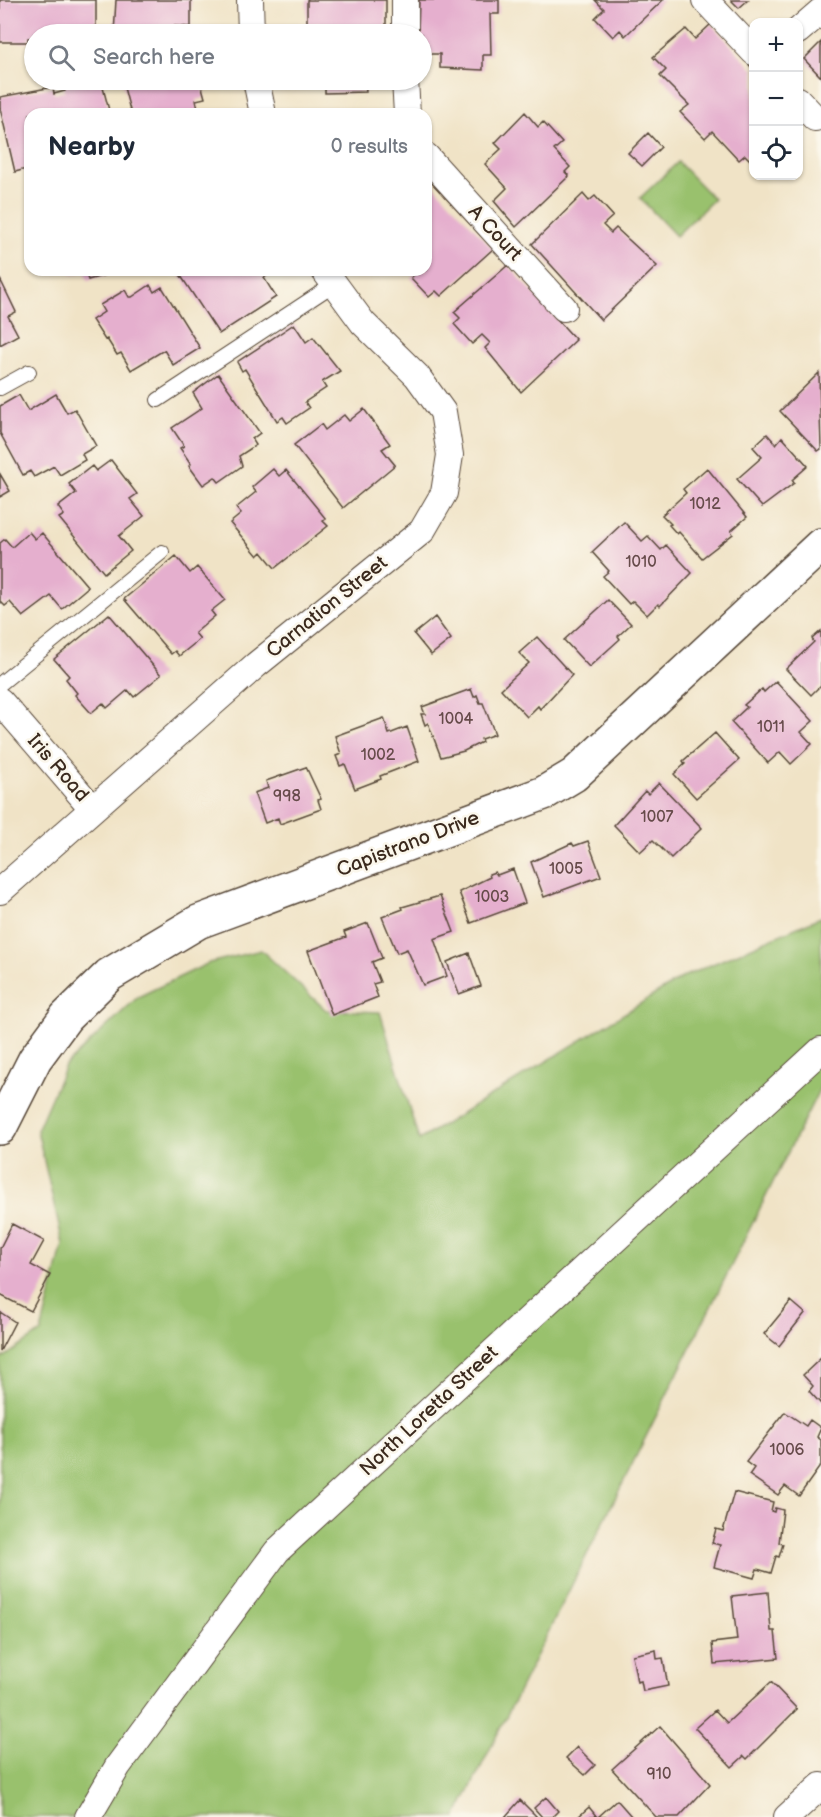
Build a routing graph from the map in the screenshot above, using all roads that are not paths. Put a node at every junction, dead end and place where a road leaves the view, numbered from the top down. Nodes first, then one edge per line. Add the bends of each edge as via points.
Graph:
1 (250, 0) edge
2 (405, 0) edge
3 (705, 0) edge
4 (821, 11) edge
5 (251, 24) edge
6 (405, 24) edge
7 (803, 27) edge
8 (749, 48) edge
9 (258, 90) edge
10 (405, 90) edge
11 (262, 108) edge
12 (406, 108) edge
13 (432, 163) edge
14 (329, 277) edge
15 (564, 308) dead end
16 (29, 372) dead end
17 (0, 388) edge
18 (158, 400) dead end
19 (821, 545) edge
20 (162, 552) dead end
21 (0, 684) edge
22 (0, 701) edge
23 (93, 809) junction
24 (0, 891) edge
25 (821, 1050) edge
26 (0, 1128) edge
27 (821, 1786) edge
28 (88, 1817) edge
29 (787, 1817) edge

1 - 5 street
2 - 6 street
3 - 8 street
4 - 7 street
9 - 11 street
10 - 12 street
13 - 15 street, A Court
14 - 18 lane
14 - 23 street, Carnation Street via 363,323 417,376 443,412 450,454 444,493 422,531 256,665
16 - 17 lane
19 - 26 street, Capistrano Drive via 574,775 544,793 198,922 109,975 66,1017 36,1059
20 - 21 lane
22 - 23 street, Iris Road
23 - 24 street, Carnation Street
25 - 28 street, North Loretta Street via 277,1551 118,1766
27 - 29 street

